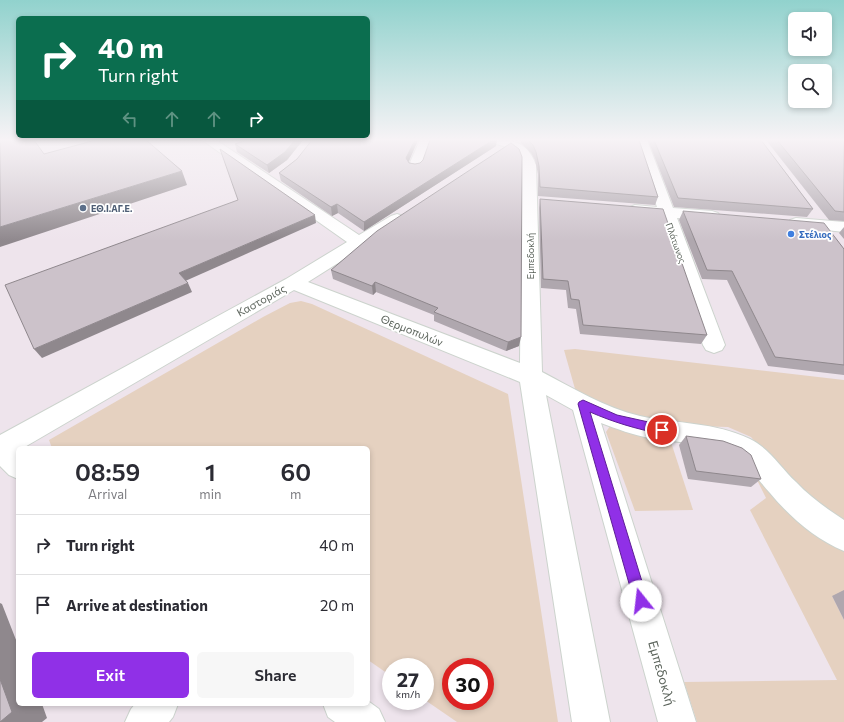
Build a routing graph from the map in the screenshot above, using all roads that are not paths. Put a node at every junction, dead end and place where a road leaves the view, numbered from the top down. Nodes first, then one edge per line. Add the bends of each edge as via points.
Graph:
1 (257, 174) edge
2 (282, 174) edge
3 (531, 174) edge
4 (652, 174) edge
5 (268, 181) junction
6 (618, 208) edge
7 (412, 209) edge
8 (665, 212) junction
9 (728, 218) edge
10 (818, 219) junction
11 (783, 222) edge
12 (844, 227) edge
13 (835, 242) edge
14 (359, 243) junction
15 (293, 282) junction
16 (714, 345) dead end
17 (531, 377) junction
18 (583, 404) junction
19 (0, 448) edge
20 (16, 465) edge
21 (844, 536) edge
22 (158, 706) edge
23 (344, 706) edge
24 (144, 722) edge
25 (366, 722) edge
26 (591, 722) edge
27 (677, 722) edge

1 - 5 street
2 - 5 street
3 - 17 street, Εμπεδοκλή via 538,202
4 - 8 street, Πλάτωνος
5 - 14 street
6 - 8 street
7 - 14 street, Καστοριάς
8 - 9 street
8 - 16 street, Πλάτωνος
10 - 11 street
10 - 12 street
10 - 13 street
14 - 15 street, Καστοριάς
15 - 17 street, Θερμοπυλών
15 - 19 street, Καστοριάς
17 - 18 street
17 - 26 street, Εμπεδοκλή
18 - 21 street via 638,425 725,440 742,447 791,497
18 - 27 street, Εμπεδοκλή
19 - 20 street
22 - 24 street
23 - 25 street

